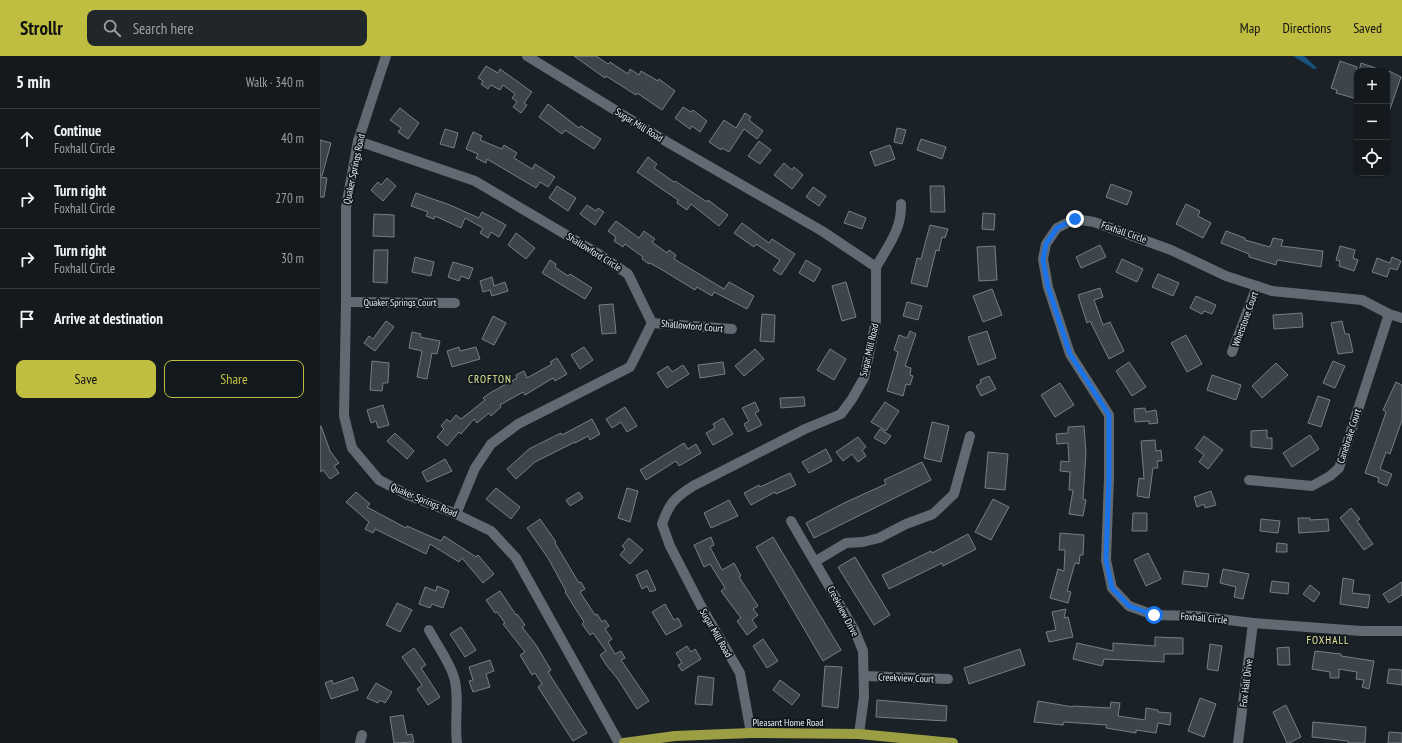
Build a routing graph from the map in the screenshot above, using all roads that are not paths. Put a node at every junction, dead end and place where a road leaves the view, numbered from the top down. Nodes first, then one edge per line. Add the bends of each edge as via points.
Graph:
1 (386, 56) edge
2 (527, 56) edge
3 (358, 141) junction
4 (901, 204) dead end
5 (876, 267) junction
6 (1257, 286) junction
7 (346, 302) junction
8 (454, 303) dead end
9 (1389, 314) junction
10 (1402, 318) edge
11 (652, 323) junction
12 (732, 329) dead end
13 (1232, 352) dead end
14 (970, 436) dead end
15 (1249, 480) dead end
16 (456, 514) junction
17 (791, 522) dead end
18 (816, 561) junction
19 (1253, 623) junction
20 (429, 630) dead end
21 (1402, 632) edge
22 (864, 676) junction
23 (948, 679) dead end
24 (751, 734) junction
25 (859, 734) junction
26 (457, 743) edge
27 (619, 743) edge
28 (624, 743) edge
29 (953, 743) edge
30 (1238, 743) edge

1 - 3 street, Quaker Springs Road
2 - 5 street, Sugar Mill Road via 667,142 822,231
3 - 7 street, Quaker Springs Road via 346,207
3 - 11 street, Shallowford Circle via 475,181 598,253 628,274
4 - 5 street via 902,218
5 - 24 street, Sugar Mill Road via 876,321 864,378 841,414 805,429 693,486 669,506 662,524 670,546 740,674
6 - 9 street, Foxhall Circle via 1286,294 1362,300
6 - 13 street, Whetstone Court
6 - 19 street, Foxhall Circle via 1226,276 1127,233 1094,222 1075,219 1057,228 1046,244 1043,260 1048,287 1070,354 1109,415 1106,560 1112,588 1129,606 1154,615 1196,616
7 - 8 street, Quaker Springs Court
7 - 16 street, Quaker Springs Road via 344,416 352,448 379,480 408,495
9 - 10 street, Foxhall Circle
9 - 15 street, Canebrake Court via 1338,468 1330,476 1312,486
11 - 12 street, Shallowford Court
11 - 16 street via 630,367 518,424 491,444 475,468
14 - 18 street via 954,494 933,514 879,538 846,543
16 - 27 street, Quaker Springs Road via 491,531 516,558
17 - 18 street, Creekview Drive
18 - 22 street, Creekview Drive via 854,629 863,651
19 - 21 street, Foxhall Circle
19 - 30 street, Fox Hall Drive
20 - 26 street via 454,676 457,695
22 - 23 street, Creekview Court
22 - 25 street, Creekview Drive
24 - 25 main road, Pleasant Home Road
24 - 28 main road, Pleasant Home Road via 675,736
25 - 29 main road, Pleasant Home Road

